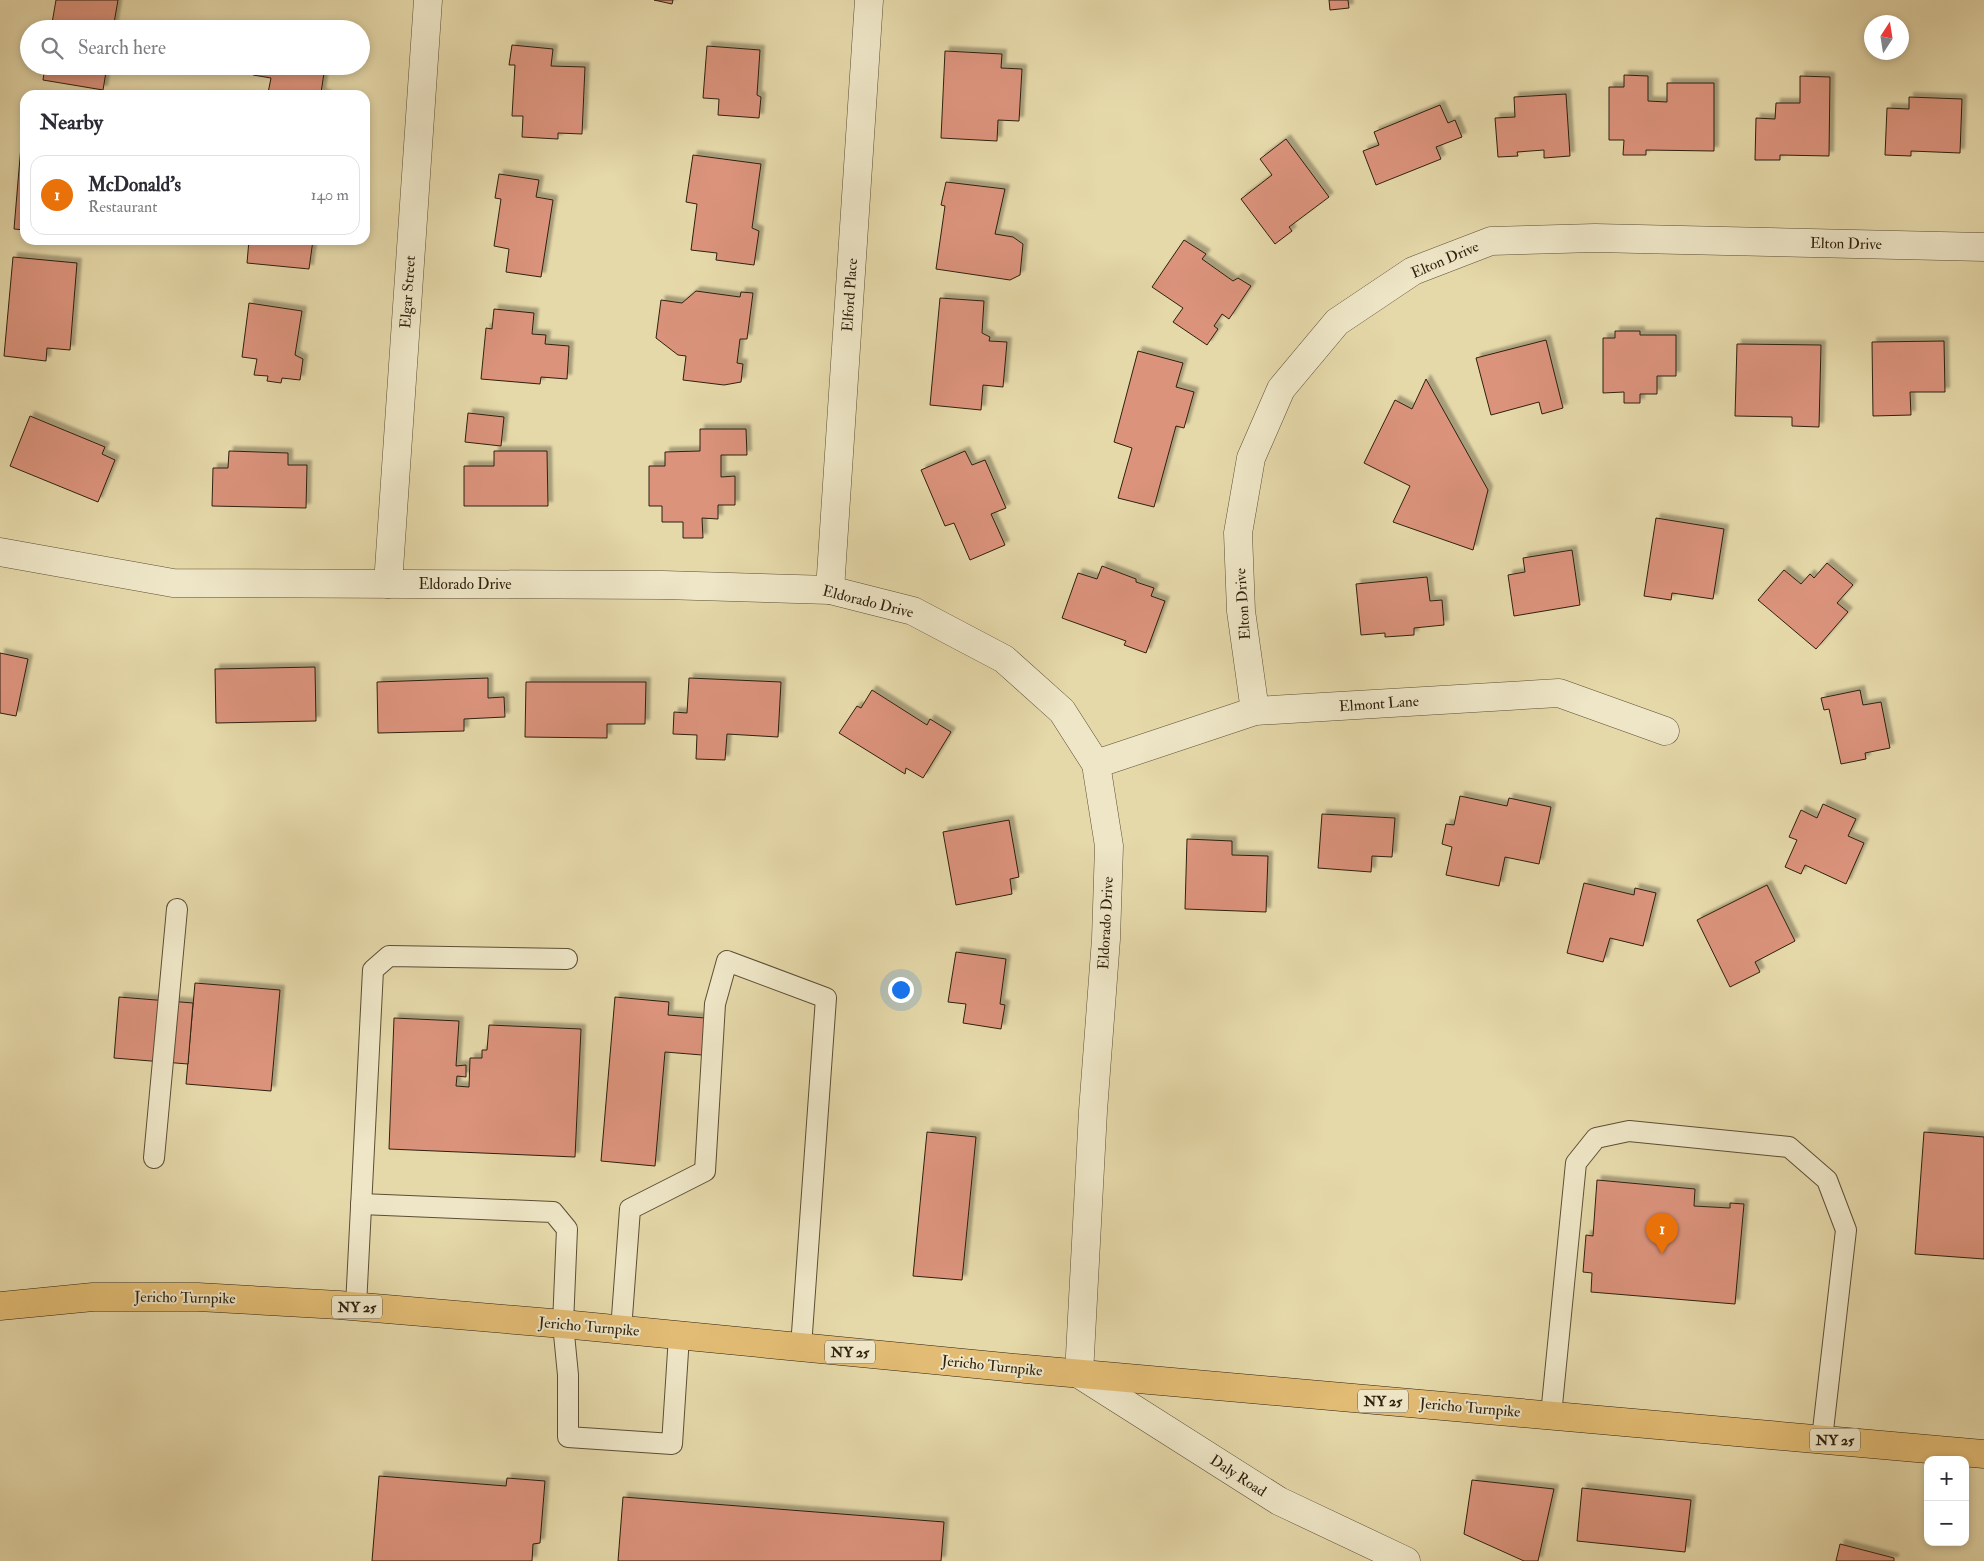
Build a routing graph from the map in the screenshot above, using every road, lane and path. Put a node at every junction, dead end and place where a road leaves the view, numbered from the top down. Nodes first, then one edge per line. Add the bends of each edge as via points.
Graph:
1 (428, 0) edge
2 (869, 0) edge
3 (1984, 247) edge
4 (0, 552) edge
5 (388, 584) junction
6 (830, 590) junction
7 (1255, 711) junction
8 (1664, 731) dead end
9 (1096, 764) junction
10 (177, 909) dead end
11 (567, 959) dead end
12 (154, 1158) dead end
13 (361, 1204) junction
14 (0, 1306) edge
15 (356, 1306) junction
16 (563, 1324) junction
17 (621, 1330) junction
18 (680, 1336) junction
19 (801, 1347) junction
20 (1079, 1374) junction
21 (1550, 1415) junction
22 (1822, 1439) junction
23 (1984, 1454) edge
24 (1406, 1561) edge

1 - 5 street, Elgar Street
2 - 6 street, Elford Place
3 - 7 street, Elton Drive via 1595,238 1491,241 1412,271 1337,322 1281,388 1251,458 1238,532 1241,611
4 - 5 street, Eldorado Drive via 174,583
5 - 6 street, Eldorado Drive via 664,585
6 - 9 street, Eldorado Drive via 913,611 1004,659 1062,711
7 - 8 street, Elmont Lane via 1559,693
7 - 9 street, Elmont Lane
9 - 20 street, Eldorado Drive via 1109,846
10 - 12 lane
11 - 13 lane via 389,956 373,970
13 - 15 lane
13 - 16 lane via 553,1212 568,1229
14 - 15 main road, Jericho Turnpike / NY 25 via 93,1297 198,1297
15 - 16 main road, Jericho Turnpike / NY 25
16 - 17 main road, Jericho Turnpike / NY 25
16 - 18 lane via 568,1375 568,1437 672,1444
17 - 18 main road, Jericho Turnpike / NY 25
17 - 19 lane via 630,1208 704,1171 715,1004 727,961 826,998
18 - 19 main road, Jericho Turnpike / NY 25
19 - 20 main road, Jericho Turnpike / NY 25
20 - 21 main road, Jericho Turnpike / NY 25
20 - 24 street, Daly Road via 1279,1501
21 - 22 main road, Jericho Turnpike / NY 25
21 - 22 lane via 1576,1163 1596,1138 1630,1131 1789,1147 1827,1180 1846,1230
22 - 23 main road, Jericho Turnpike / NY 25

